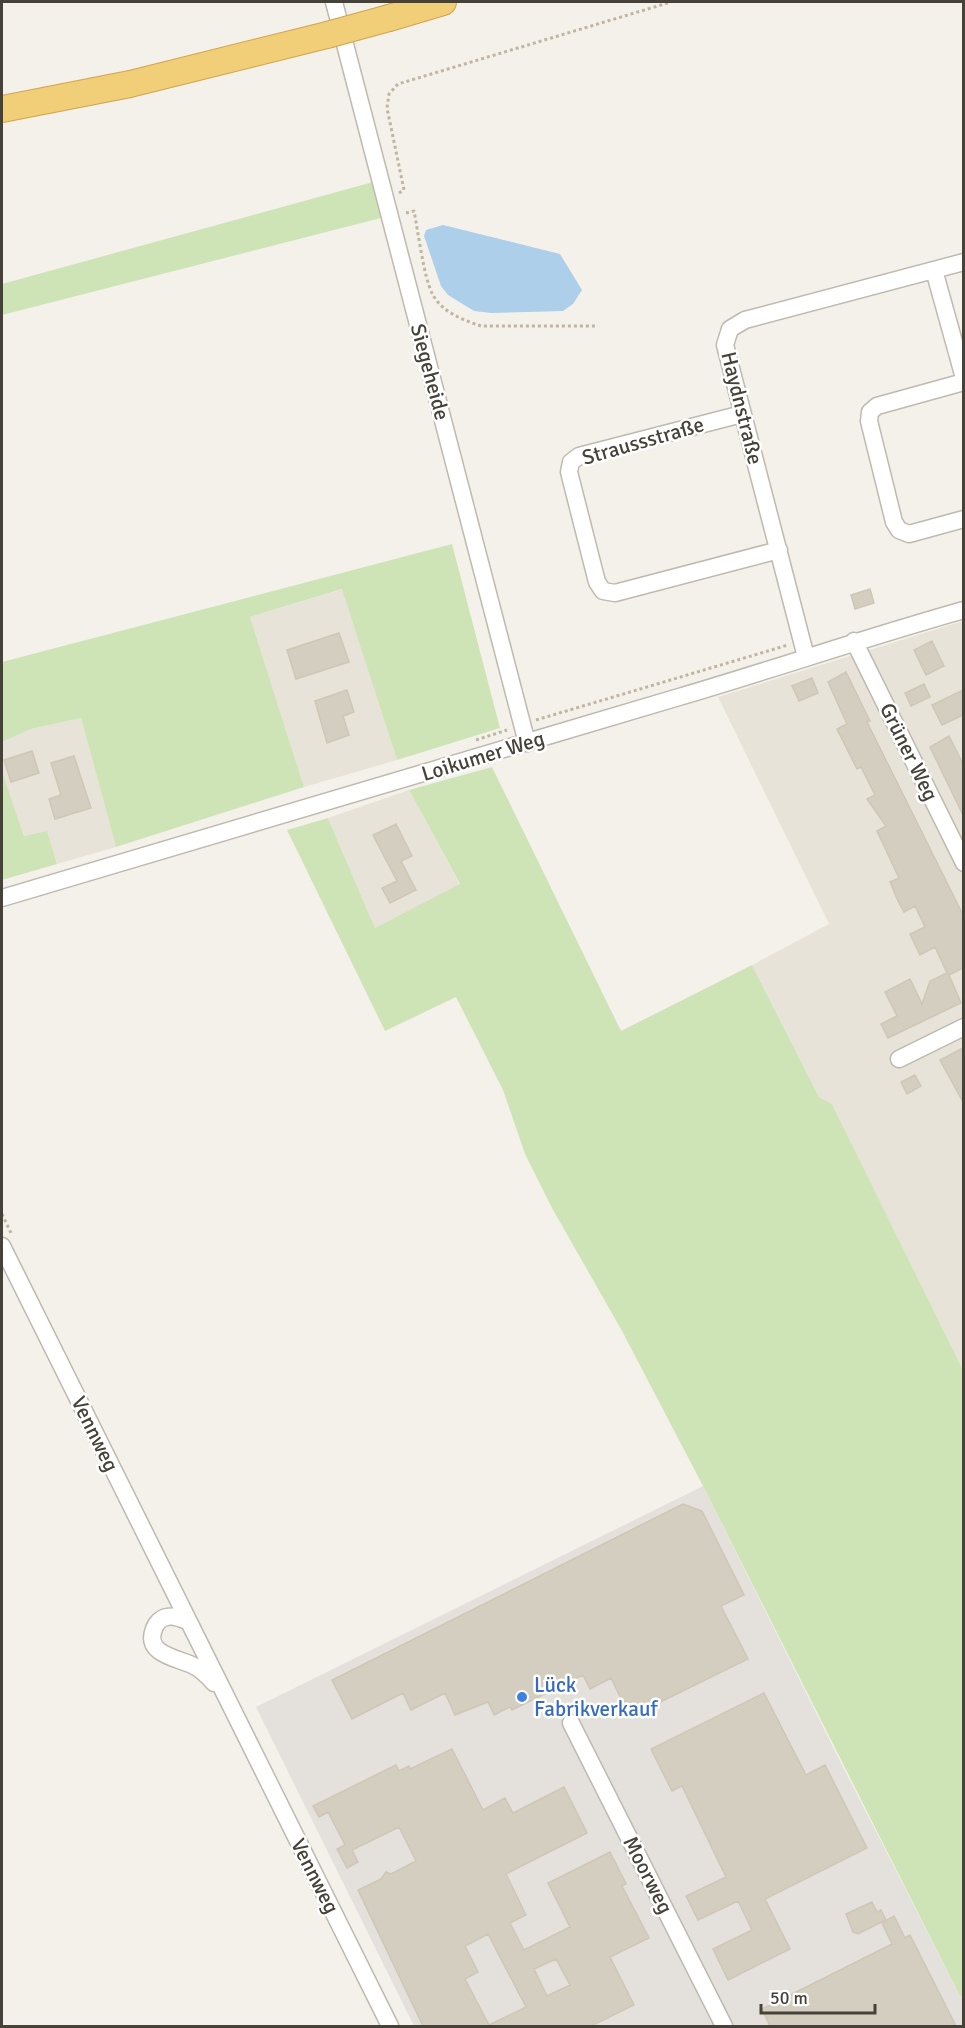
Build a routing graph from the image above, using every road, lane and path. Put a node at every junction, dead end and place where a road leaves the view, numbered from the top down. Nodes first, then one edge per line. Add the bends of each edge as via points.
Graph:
1 (334, 2) edge
2 (443, 2) edge
3 (671, 2) edge
4 (2, 109) edge
5 (387, 210) junction
6 (963, 262) edge
7 (934, 270) junction
8 (598, 326) dead end
9 (963, 380) edge
10 (742, 414) junction
11 (963, 519) edge
12 (778, 550) junction
13 (963, 610) edge
14 (854, 640) junction
15 (806, 657) junction
16 (527, 743) junction
17 (963, 863) edge
18 (2, 898) edge
19 (963, 1027) edge
20 (899, 1059) dead end
21 (2, 1246) edge
22 (189, 1622) junction
23 (224, 1694) junction
24 (571, 1723) dead end
25 (390, 2026) edge
26 (724, 2026) edge

1 - 5 street, Siegeheide
2 - 4 highway, bridge via 140,82
3 - 5 path via 398,84 389,94 387,108 404,190
5 - 8 path via 414,211 432,293 445,309 462,320 481,326
5 - 16 street, Siegeheide
6 - 7 street
7 - 9 street
7 - 10 street, Haydnstraße via 745,320 730,329 725,345
9 - 11 street via 877,406 870,412 869,421 899,530 909,534
10 - 12 street, Haydnstraße
10 - 12 street, Straussstraße via 579,456 571,462 569,472 597,582 603,591 615,593
12 - 15 street, Haydnstraße
13 - 14 street, Loikumer Weg
14 - 15 street, Loikumer Weg
14 - 17 street, Grüner Weg
15 - 16 street, Loikumer Weg
16 - 18 street, Loikumer Weg
19 - 20 street
21 - 22 street, Vennweg
22 - 23 street, Vennweg
22 - 23 street, Vennweg via 165,1617 156,1623 152,1638 168,1658 201,1670
23 - 25 street, Vennweg
24 - 26 street, Moorweg

